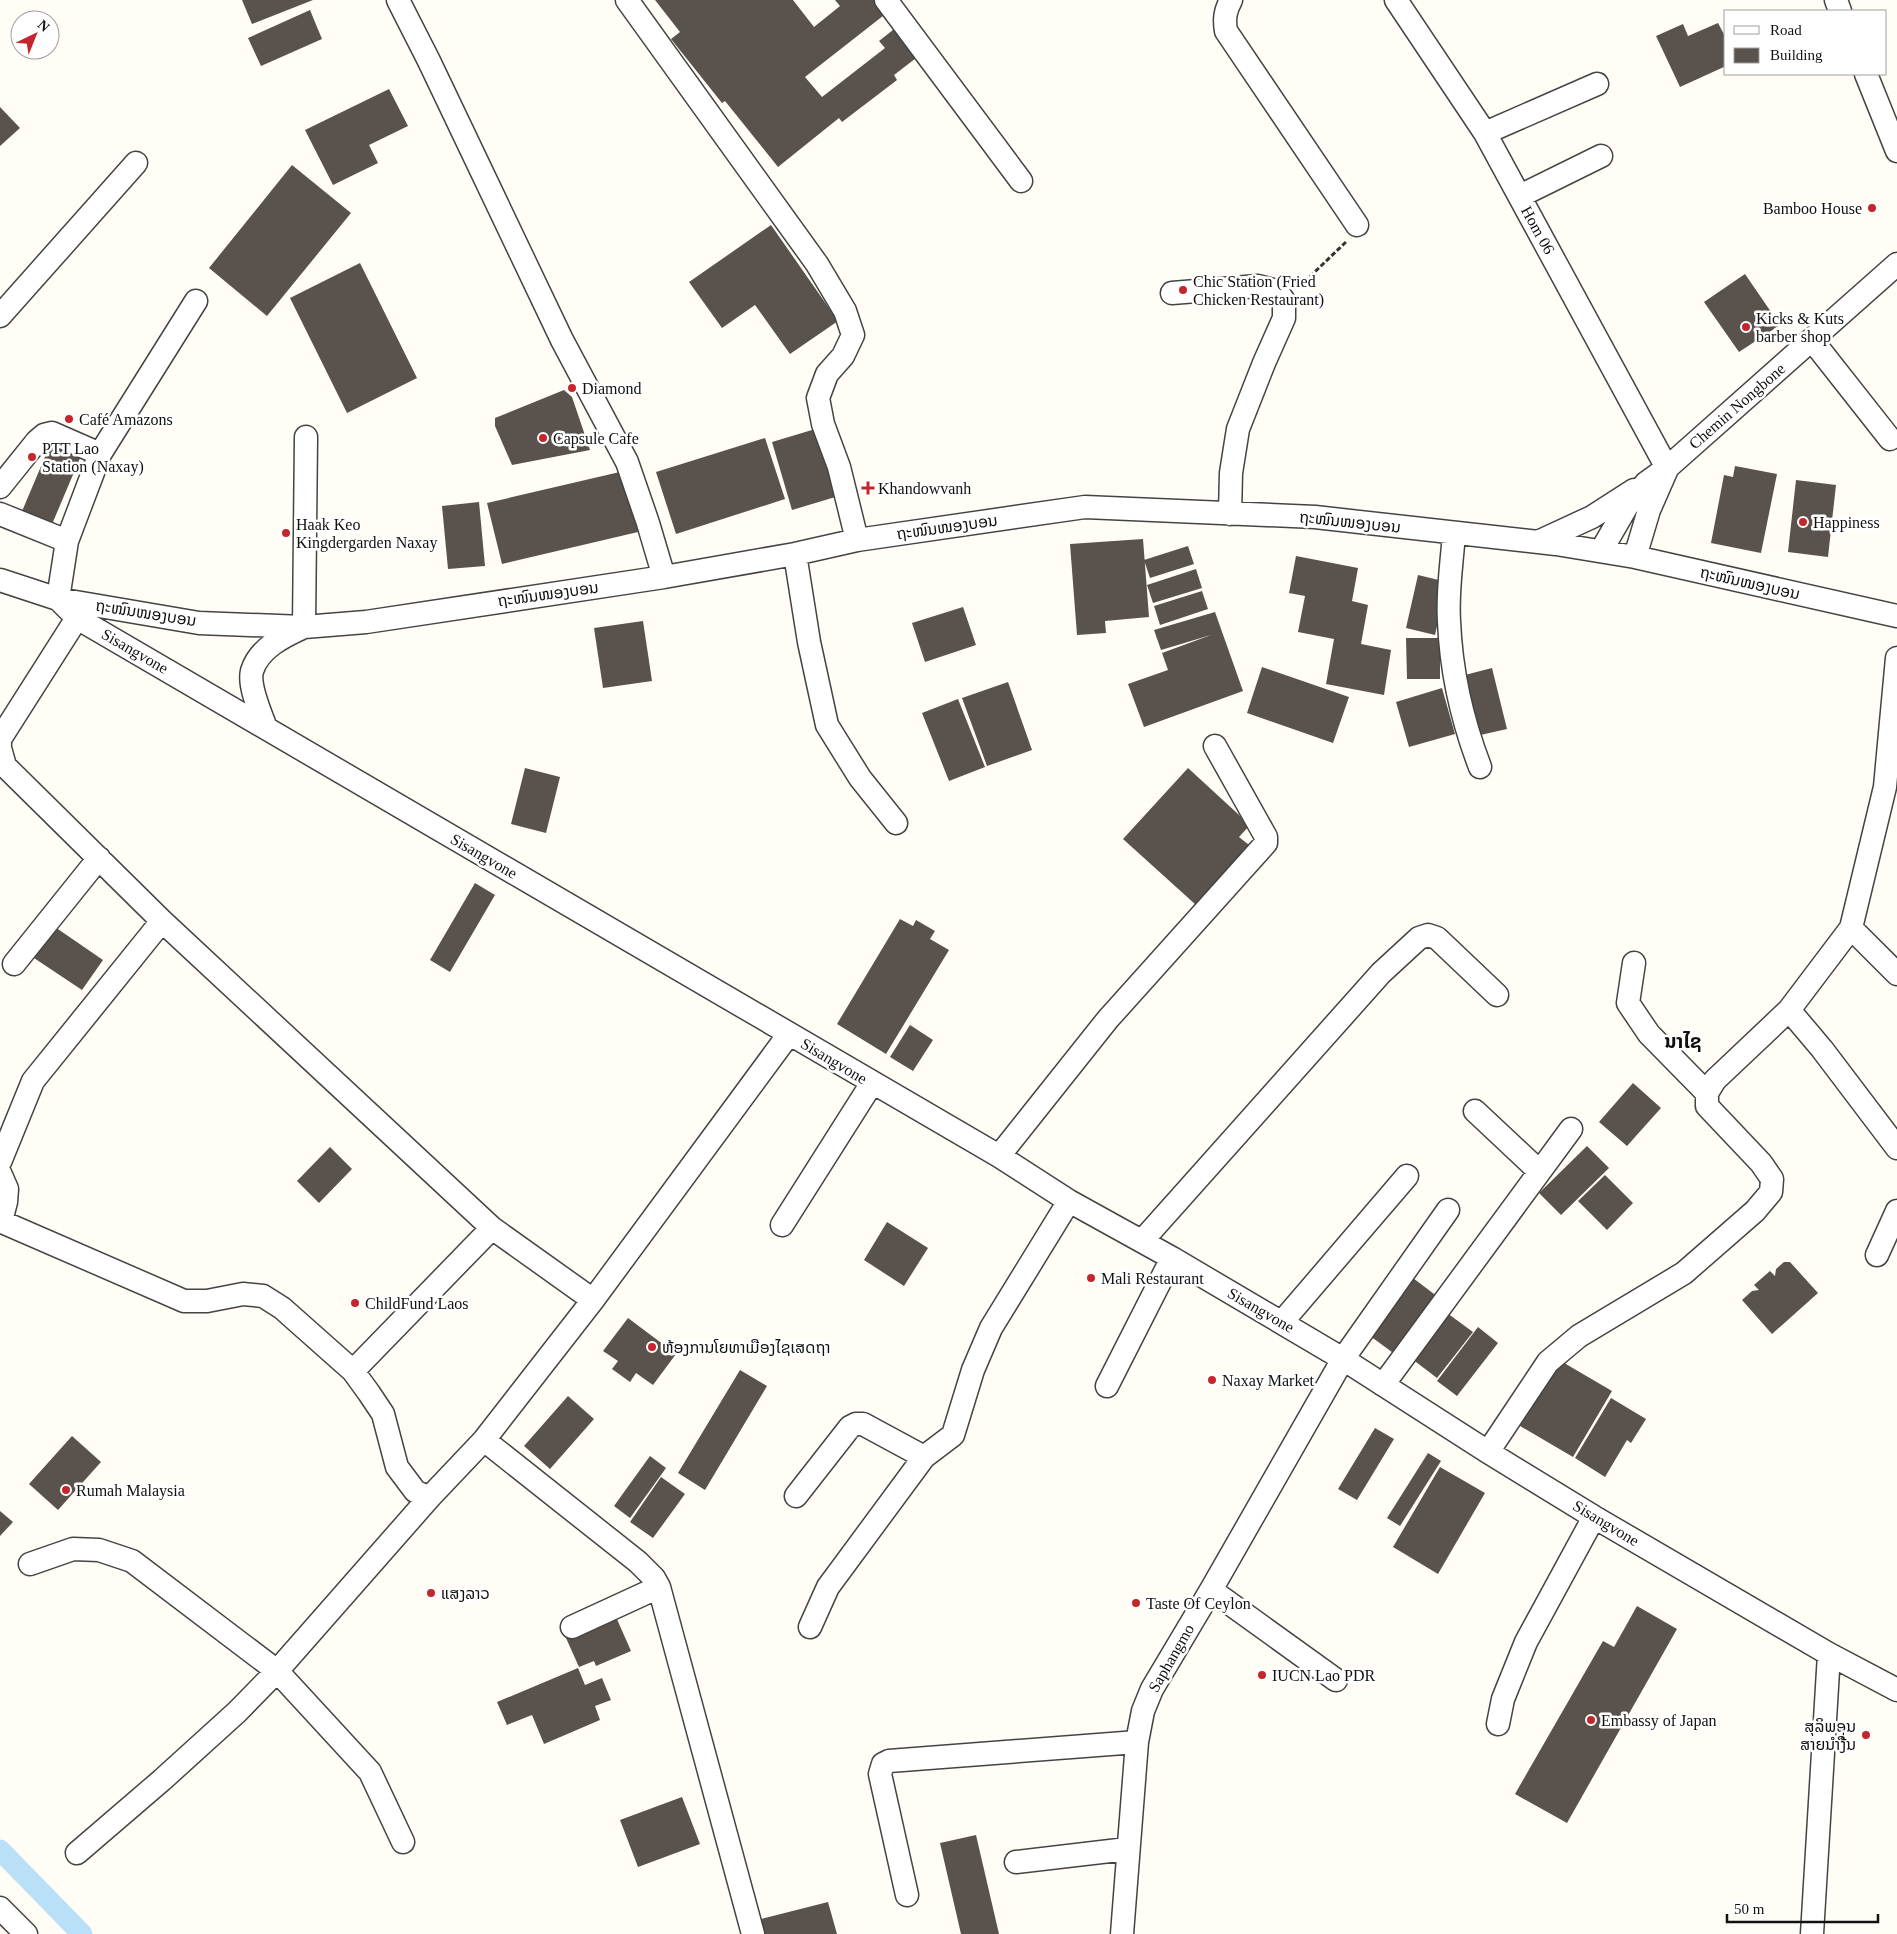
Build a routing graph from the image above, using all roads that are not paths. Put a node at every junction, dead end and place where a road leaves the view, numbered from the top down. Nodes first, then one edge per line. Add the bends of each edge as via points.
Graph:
1 (398, 0) edge
2 (627, 0) edge
3 (886, 0) edge
4 (1231, 0) edge
5 (1396, 0) edge
6 (1866, 75) edge
7 (1597, 84) dead end
8 (1486, 133) junction
9 (1897, 151) edge
10 (1601, 156) dead end
11 (136, 163) dead end
12 (1021, 181) dead end
13 (1520, 196) junction
14 (1357, 225) road end
15 (1897, 264) edge
16 (1172, 293) dead end
17 (196, 301) dead end
18 (0, 316) edge
19 (1812, 340) junction
20 (306, 437) dead end
21 (1890, 439) dead end
22 (100, 454) junction
23 (1667, 468) junction
24 (1646, 483) junction
25 (0, 487) edge
26 (0, 514) edge
27 (1230, 514) junction
28 (1454, 533) junction
29 (857, 540) junction
30 (67, 541) junction
31 (1539, 542) junction
32 (1601, 551) junction
33 (795, 554) junction
34 (1634, 557) junction
35 (664, 577) junction
36 (0, 580) edge
37 (58, 599) junction
38 (1897, 616) edge
39 (77, 618) junction
40 (304, 627) junction
41 (1897, 658) edge
42 (266, 728) junction
43 (0, 744) edge
44 (1215, 746) dead end
45 (0, 748) edge
46 (1480, 767) dead end
47 (896, 823) dead end
48 (99, 858) junction
49 (162, 921) junction
50 (1851, 928) junction
51 (1634, 963) dead end
52 (14, 964) dead end
53 (1897, 974) edge
54 (1497, 995) dead end
55 (1789, 1010) junction
56 (789, 1034) junction
57 (872, 1084) junction
58 (1707, 1093) junction
59 (1475, 1111) dead end
60 (1571, 1129) dead end
61 (1897, 1148) edge
62 (999, 1156) junction
63 (0, 1162) edge
64 (1539, 1171) junction
65 (0, 1173) edge
66 (1407, 1176) dead end
67 (1070, 1201) junction
68 (1448, 1210) dead end
69 (1897, 1211) edge
70 (1, 1221) edge
71 (782, 1226) dead end
72 (492, 1228) junction
73 (1142, 1241) junction
74 (1877, 1256) dead end
75 (1172, 1258) junction
76 (592, 1300) junction
77 (1282, 1322) junction
78 (1343, 1359) junction
79 (352, 1371) junction
80 (1383, 1385) junction
81 (1107, 1386) dead end
82 (484, 1440) junction
83 (1488, 1452) junction
84 (924, 1457) junction
85 (796, 1496) dead end
86 (429, 1498) junction
87 (1594, 1517) junction
88 (30, 1564) dead end
89 (659, 1587) junction
90 (1211, 1590) junction
91 (572, 1627) dead end
92 (810, 1628) dead end
93 (1829, 1654) junction
94 (277, 1672) junction
95 (1336, 1680) dead end
96 (1897, 1690) edge
97 (1498, 1724) dead end
98 (1137, 1742) junction
99 (403, 1842) dead end
100 (1127, 1849) junction
101 (77, 1853) dead end
102 (1016, 1862) dead end
103 (907, 1895) dead end
104 (0, 1908) edge
105 (26, 1934) edge
106 (752, 1934) edge
107 (1122, 1934) edge
108 (1812, 1934) edge

1 - 35 street via 562,340 627,462
2 - 29 street via 817,264 845,311 853,335 843,356 827,374 818,398
3 - 12 street
4 - 14 street via 1226,10 1226,31
5 - 8 street, Hom 06
6 - 9 street
7 - 8 street
8 - 13 street, Hom 06
10 - 13 street
11 - 18 street
13 - 23 street, Hom 06
15 - 19 street, Chemin Nongbone
16 - 27 street via 1258,286 1277,291 1284,301 1284,318 1238,429 1231,473
17 - 22 street
19 - 21 street
19 - 23 street, Chemin Nongbone
20 - 40 street
22 - 25 street via 52,433 44,435
22 - 30 street
23 - 24 street, Chemin Nongbone
23 - 34 street, Chemin Nongbone
24 - 31 street via 1592,517
24 - 32 street, Chemin Nongbone via 1627,506
26 - 30 street
27 - 28 street, ຖະໜົນໜອງບອນ via 1315,517
27 - 29 street, ຖະໜົນໜອງບອນ via 1086,507
28 - 31 street, ຖະໜົນໜອງບອນ
28 - 46 street via 1448,620 1455,679 1470,741
29 - 33 street, ຖະໜົນໜອງບອນ
30 - 37 street
31 - 32 street, ຖະໜົນໜອງບອນ
32 - 34 street, ຖະໜົນໜອງບອນ
33 - 35 street, ຖະໜົນໜອງບອນ
33 - 47 street via 827,725 860,778
34 - 38 street, ຖະໜົນໜອງບອນ
35 - 40 street, ຖະໜົນໜອງບອນ via 366,622
36 - 37 street, ຖະໜົນໜອງບອນ
37 - 39 street, Sisangvone
37 - 40 street, ຖະໜົນໜອງບອນ via 199,623
39 - 42 street, Sisangvone
39 - 43 street via 0,739
40 - 42 street via 281,638 261,654 252,672 254,695
41 - 50 street via 1885,787
42 - 56 street, Sisangvone
44 - 62 street via 1266,837 1266,843 1108,1019
45 - 48 street via 5,766
48 - 49 street
48 - 52 street
49 - 63 street via 33,1081
49 - 72 street
50 - 53 street
50 - 55 street
51 - 58 street via 1628,1003 1649,1034
54 - 73 street via 1437,938 1428,935 1419,938 1381,973
55 - 58 street via 1715,1080
55 - 61 street
56 - 57 street, Sisangvone
56 - 76 street
57 - 62 street, Sisangvone
57 - 71 street
58 - 83 street via 1707,1106 1772,1179 1771,1192 1755,1211 1684,1273 1579,1336 1548,1362
59 - 64 street
60 - 64 street
62 - 67 street, Sisangvone
64 - 80 street
65 - 70 street via 7,1189
66 - 77 street
67 - 73 street, Sisangvone
67 - 84 street via 991,1328 953,1435
68 - 78 street, Saphangmo
69 - 74 street
70 - 79 street via 184,1301 207,1301 243,1294 263,1296 282,1308
72 - 76 street
72 - 79 street
73 - 75 street, Sisangvone
75 - 77 street, Sisangvone
75 - 81 street
76 - 82 street
77 - 78 street, Sisangvone
78 - 80 street, Sisangvone
78 - 90 street, Saphangmo
79 - 86 street via 383,1414 397,1466 415,1492
80 - 83 street, Sisangvone
82 - 86 street
82 - 89 street via 638,1562
83 - 87 street, Sisangvone
84 - 85 street via 864,1424 856,1424 850,1427
84 - 92 street via 828,1587
86 - 94 street
87 - 93 street, Sisangvone
87 - 97 street via 1526,1642 1503,1699
88 - 94 street via 73,1548 99,1550 132,1561
89 - 91 street
89 - 106 street
90 - 95 street
90 - 98 street, Saphangmo via 1152,1689 1143,1710
93 - 96 street, Sisangvone
93 - 108 street
94 - 99 street via 370,1772
94 - 101 street via 162,1780
98 - 100 street, Saphangmo
98 - 103 street via 883,1764 880,1774
100 - 102 street
100 - 107 street, Saphangmo
104 - 105 street

